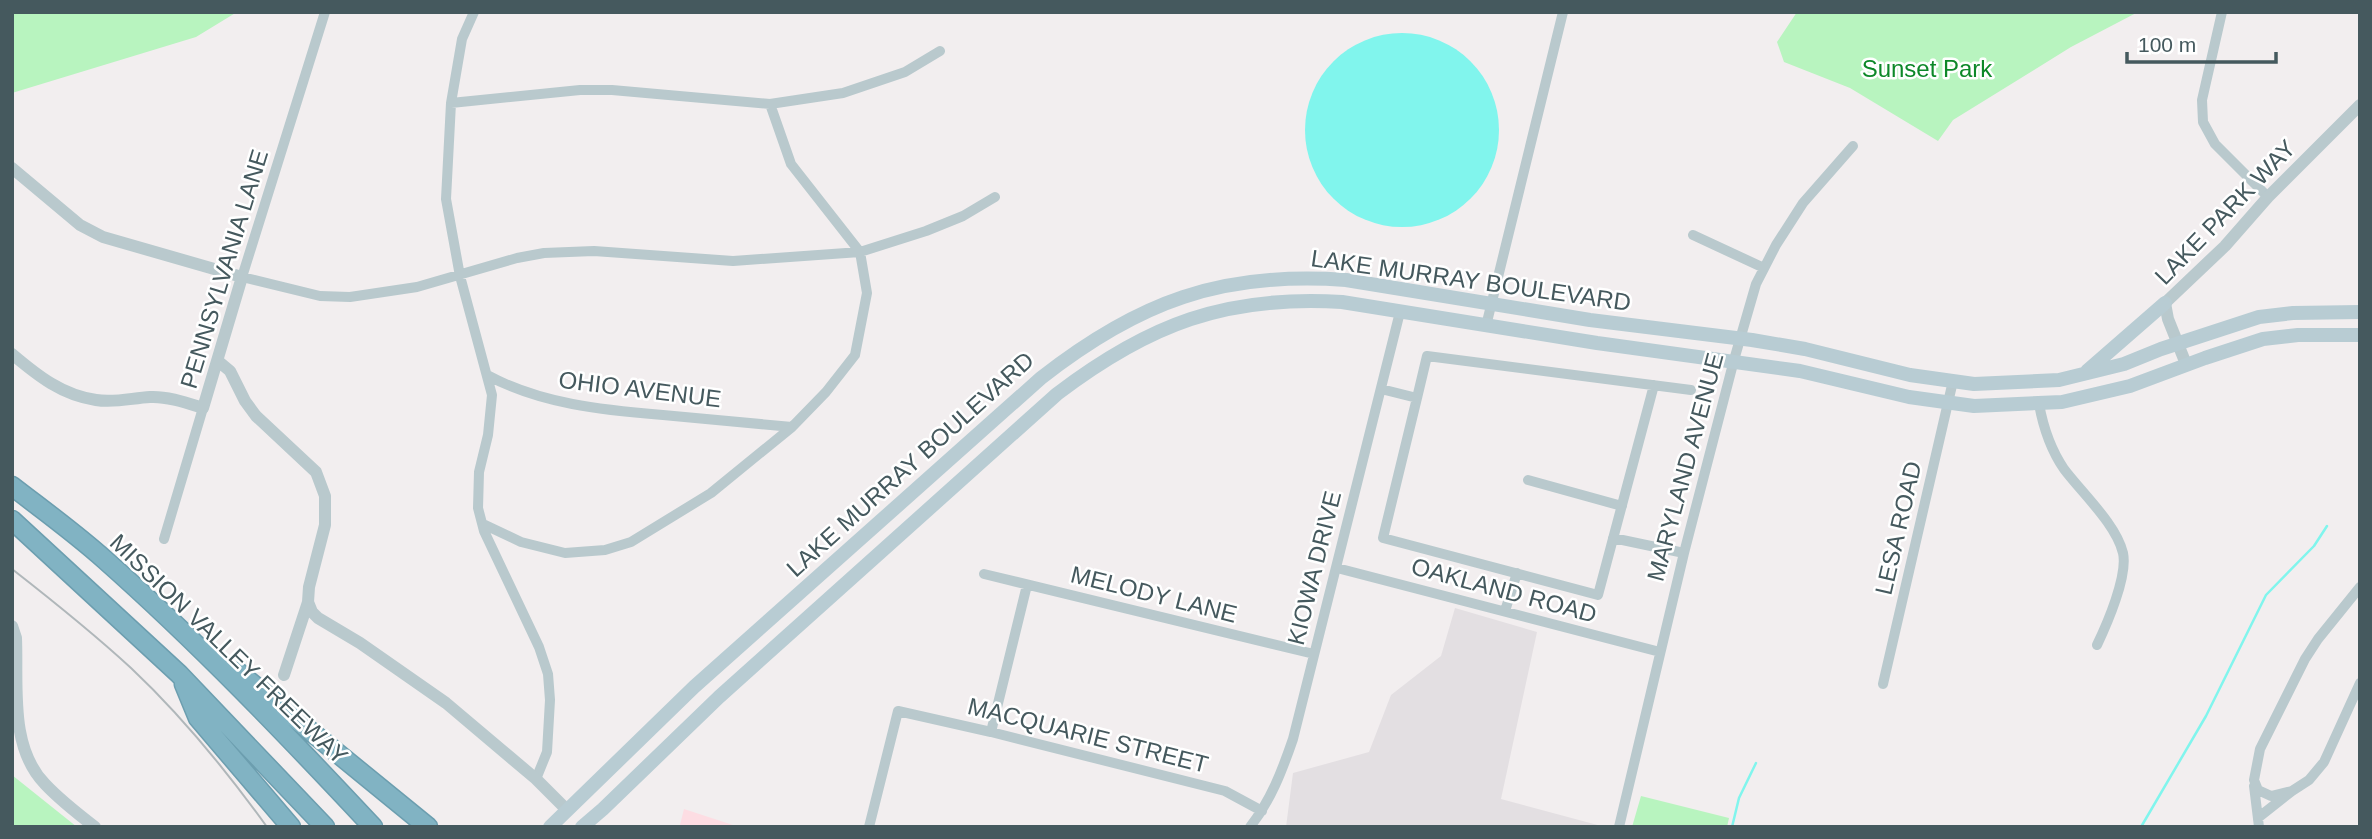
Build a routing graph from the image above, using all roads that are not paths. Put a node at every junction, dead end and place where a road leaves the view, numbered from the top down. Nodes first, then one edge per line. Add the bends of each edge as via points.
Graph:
1 (326, 12) edge
2 (474, 12) edge
3 (1563, 12) edge
4 (2222, 12) edge
5 (940, 51) dead end
6 (450, 103) junction
7 (770, 104) junction
8 (2360, 105) edge
9 (1853, 146) dead end
10 (12, 168) edge
11 (995, 197) dead end
12 (2268, 197) junction
13 (1693, 235) dead end
14 (860, 252) junction
15 (1764, 268) junction
16 (460, 276) junction
17 (242, 277) junction
18 (2165, 303) junction
19 (1490, 304) junction
20 (1400, 312) junction
21 (2360, 312) edge
22 (1486, 326) junction
23 (2360, 335) edge
24 (1741, 338) junction
25 (2178, 344) junction
26 (12, 354) edge
27 (218, 360) junction
28 (1734, 360) junction
29 (2186, 364) junction
30 (2082, 374) junction
31 (487, 375) junction
32 (1953, 381) junction
33 (1654, 385) junction
34 (1381, 389) junction
35 (1691, 390) dead end
36 (1417, 398) junction
37 (1948, 402) junction
38 (2039, 404) junction
39 (203, 408) junction
40 (792, 427) junction
41 (1528, 480) dead end
42 (12, 486) edge
43 (1622, 506) junction
44 (12, 520) edge
45 (483, 524) junction
46 (1613, 538) junction
47 (164, 539) dead end
48 (1684, 553) junction
49 (1337, 568) junction
50 (823, 572) junction
51 (1517, 573) junction
52 (984, 574) dead end
53 (1027, 585) junction
54 (2360, 587) edge
55 (839, 589) junction
56 (152, 602) junction
57 (308, 602) junction
58 (1505, 611) junction
59 (12, 626) edge
60 (2096, 645) dead end
61 (1660, 652) junction
62 (1314, 654) junction
63 (179, 674) junction
64 (284, 675) dead end
65 (699, 683) junction
66 (2360, 683) edge
67 (1883, 684) dead end
68 (719, 697) junction
69 (991, 732) junction
70 (536, 779) junction
71 (2254, 783) junction
72 (2291, 791) junction
73 (567, 810) junction
74 (1262, 811) junction
75 (2259, 822) edge
76 (95, 827) edge
77 (291, 827) edge
78 (325, 827) edge
79 (373, 827) edge
80 (428, 827) edge
81 (550, 827) edge
82 (581, 827) edge
83 (869, 827) edge
84 (1250, 827) edge
85 (1619, 827) edge

1 - 17 street, PENNSYLVANIA LANE
2 - 6 street via 462,40
3 - 19 street
4 - 12 street via 2202,100 2203,122 2215,144
5 - 7 street via 905,72 843,93
6 - 7 street via 602,90
6 - 16 street via 446,200
7 - 14 street via 791,164
8 - 12 street, LAKE PARK WAY
9 - 15 street, MARYLAND AVENUE via 1803,203
10 - 17 street via 80,225 103,237
11 - 14 street via 963,216
12 - 18 street, LAKE PARK WAY
13 - 15 street
14 - 16 street via 733,261 594,251 544,253
14 - 40 street via 867,293 855,355
15 - 24 street, MARYLAND AVENUE
16 - 17 street via 350,297 320,296
16 - 31 street
17 - 27 street, PENNSYLVANIA LANE
18 - 25 street, LAKE PARK WAY
18 - 30 main road
19 - 22 street
19 - 24 main road, LAKE MURRAY BOULEVARD
19 - 50 main road, LAKE MURRAY BOULEVARD via 1311,278 1247,281 1158,304 1081,346
20 - 22 main road, LAKE MURRAY BOULEVARD
20 - 34 street, KIOWA DRIVE
20 - 55 main road, LAKE MURRAY BOULEVARD via 1342,302 1249,303 1169,326 1093,367 1057,394
21 - 25 main road, LAKE MURRAY BOULEVARD via 2259,317
22 - 28 main road, LAKE MURRAY BOULEVARD
23 - 29 main road, LAKE MURRAY BOULEVARD via 2263,339
24 - 28 street, MARYLAND AVENUE
24 - 32 main road, LAKE MURRAY BOULEVARD
25 - 29 street, LAKE PARK WAY
25 - 30 main road, LAKE MURRAY BOULEVARD
26 - 39 street via 43,380 70,393 120,402 153,396
27 - 39 street, PENNSYLVANIA LANE
27 - 57 street via 230,371 256,416 305,460 320,480 325,525
28 - 37 main road, LAKE MURRAY BOULEVARD
28 - 48 street, MARYLAND AVENUE
29 - 38 main road, LAKE MURRAY BOULEVARD via 2130,386
30 - 32 main road, LAKE MURRAY BOULEVARD via 2016,383
31 - 40 street, OHIO AVENUE via 525,391 592,408
31 - 45 street via 492,395 479,472 478,508
32 - 37 street, LESA ROAD
33 - 35 street
33 - 36 street via 1427,356
33 - 43 street
34 - 36 street
34 - 49 street, KIOWA DRIVE
36 - 51 street via 1383,538
37 - 38 main road, LAKE MURRAY BOULEVARD
37 - 67 street, LESA ROAD
38 - 60 street via 2063,467 2123,551 2115,605
39 - 47 street, PENNSYLVANIA LANE
40 - 45 street via 711,493 644,536 618,547 578,553 552,551
41 - 43 street
42 - 56 highway, MISSION VALLEY FREEWAY
43 - 46 street
44 - 63 highway
45 - 70 street via 548,674 547,752
46 - 48 street
46 - 51 street via 1598,595
48 - 61 street, MARYLAND AVENUE
49 - 58 street, OAKLAND ROAD
49 - 62 street, KIOWA DRIVE
50 - 55 main road
50 - 65 main road, LAKE MURRAY BOULEVARD
51 - 58 street
52 - 53 street, MELODY LANE
53 - 62 street, MELODY LANE
53 - 69 street
54 - 71 street via 2305,659 2260,749
55 - 68 main road, LAKE MURRAY BOULEVARD
56 - 79 highway, MISSION VALLEY FREEWAY
56 - 80 highway
57 - 64 street
57 - 70 street via 318,618 446,703
58 - 61 street, OAKLAND ROAD
59 - 76 street via 19,735 28,760 44,784
61 - 85 street, MARYLAND AVENUE
62 - 74 street, KIOWA DRIVE via 1293,738
63 - 77 highway via 198,718
63 - 78 highway
65 - 68 main road
65 - 73 main road, LAKE MURRAY BOULEVARD
66 - 72 street via 2324,762 2309,780
68 - 82 main road, LAKE MURRAY BOULEVARD
69 - 74 street, MACQUARIE STREET via 1225,791
69 - 83 street, MACQUARIE STREET via 898,711
70 - 73 street
71 - 72 street via 2268,795
71 - 75 street
72 - 75 street
73 - 81 main road, LAKE MURRAY BOULEVARD
73 - 82 main road
74 - 84 street, KIOWA DRIVE

